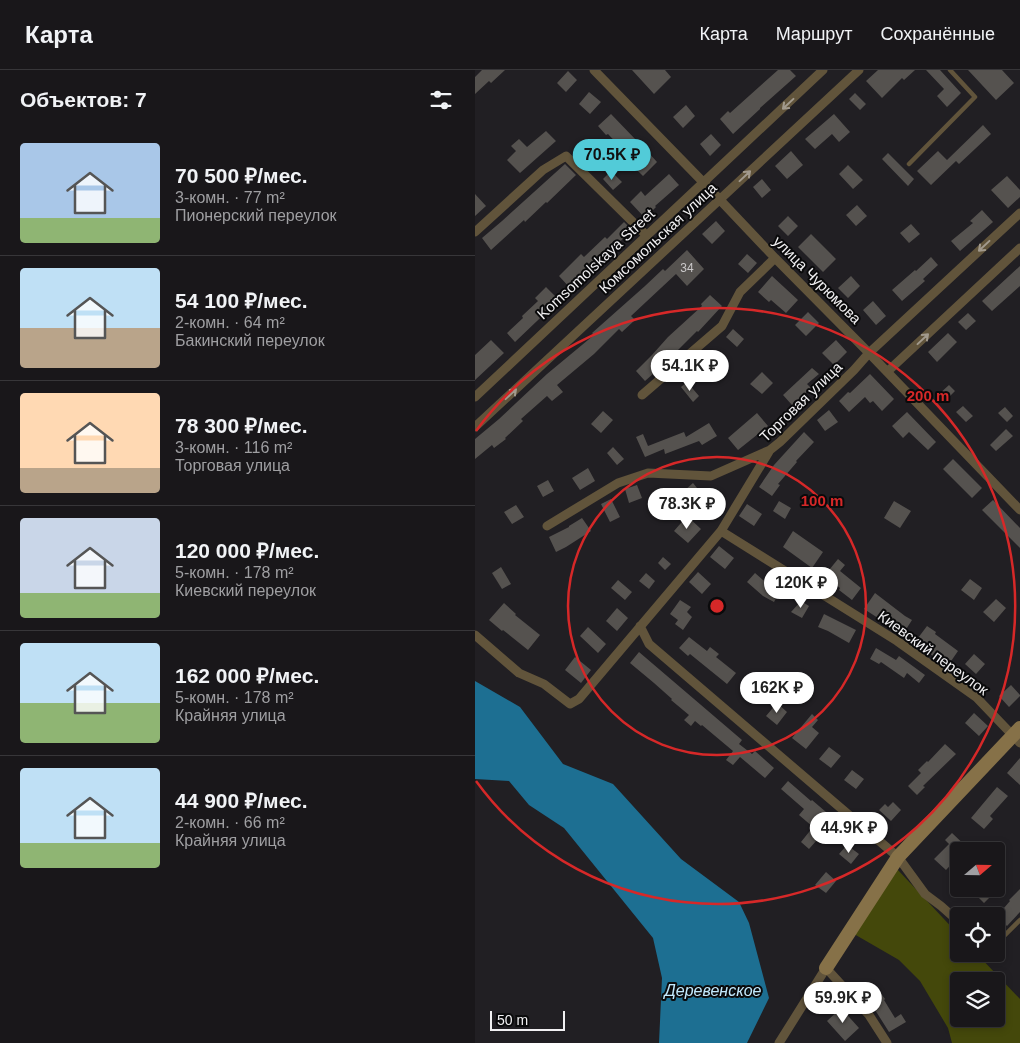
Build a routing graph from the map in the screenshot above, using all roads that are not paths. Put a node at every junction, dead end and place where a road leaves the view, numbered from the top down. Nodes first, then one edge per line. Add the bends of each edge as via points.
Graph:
1 (594, 70) edge
2 (823, 70) edge
3 (859, 70) edge
4 (949, 70) edge
5 (909, 164) dead end
6 (704, 183) junction
7 (719, 200) junction
8 (1020, 213) edge
9 (475, 232) edge
10 (647, 235) junction
11 (1020, 248) edge
12 (775, 258) junction
13 (869, 353) junction
14 (887, 372) junction
15 (642, 395) dead end
16 (475, 397) edge
17 (475, 427) edge
18 (770, 450) junction
19 (1020, 510) edge
20 (547, 526) dead end
21 (721, 531) junction
22 (640, 626) junction
23 (475, 636) edge
24 (1017, 735) edge
25 (898, 857) junction
26 (950, 914) edge
27 (1020, 920) edge
28 (1005, 935) edge
29 (826, 968) junction
30 (779, 1043) edge
31 (887, 1043) edge

1 - 6 street, улица Чурюмова
2 -> 6 street, Komsomolskaya Street
7 -> 3 street, Комсомольская улица
4 - 5 lane via 975,97
6 - 7 street, улица Чурюмова
6 - 10 street, Komsomolskaya Street
7 - 12 street, улица Чурюмова
17 -> 7 street, Комсомольская улица
8 -> 13 street, Торговая улица
9 - 10 street via 543,170 566,156
10 - 16 street, Komsomolskaya Street
14 -> 11 street
12 - 13 street, улица Чурюмова
12 - 15 street via 740,292 722,326
13 - 14 street, улица Чурюмова
13 - 18 street, Торговая улица
14 - 19 street, улица Чурюмова
18 - 20 street via 711,476 648,473 618,483
18 - 21 street, Торговая улица
21 - 22 street, Торговая улица
21 - 24 street, Киевский переулок via 913,652 976,697
22 - 23 street, Торговая улица via 579,699 570,704 544,684 519,673
22 - 25 street via 649,644
24 - 25 street
25 - 26 street via 925,894
25 - 29 street
27 - 28 lane
29 - 30 street
29 - 31 street via 869,1015

